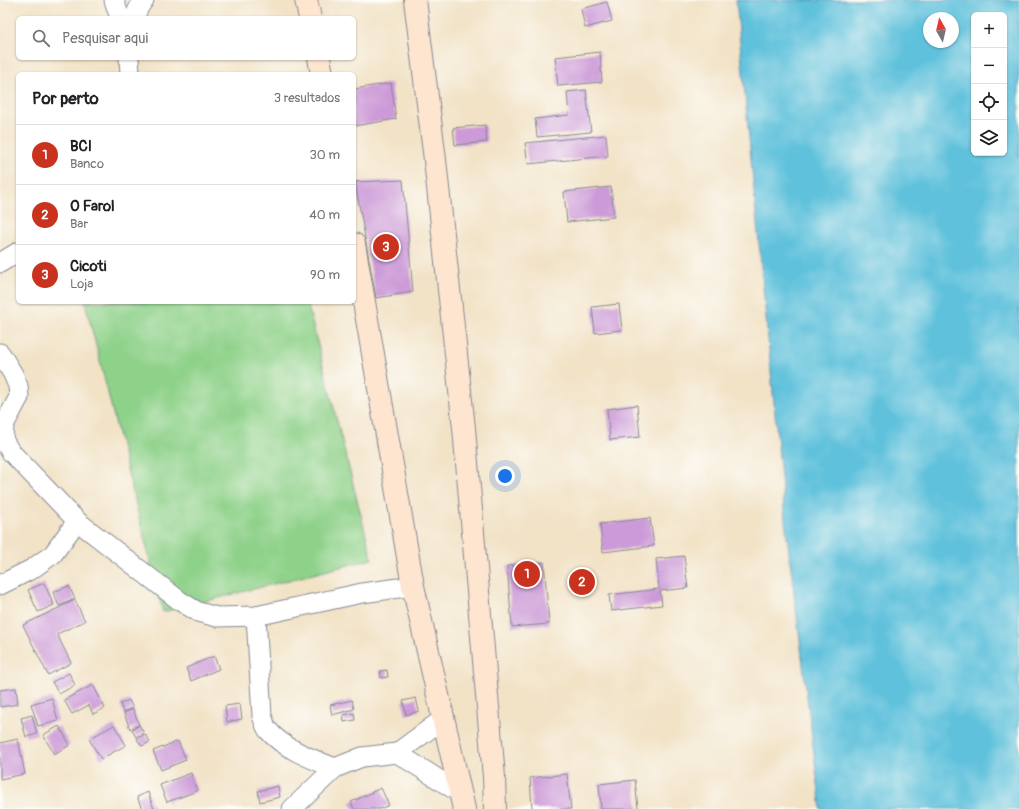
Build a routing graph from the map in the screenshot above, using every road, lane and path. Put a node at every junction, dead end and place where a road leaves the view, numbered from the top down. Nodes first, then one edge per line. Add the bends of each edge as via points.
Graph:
1 (114, 0) edge
2 (144, 0) edge
3 (306, 0) edge
4 (415, 0) edge
5 (119, 16) edge
6 (135, 16) edge
7 (310, 16) edge
8 (129, 60) edge
9 (319, 60) edge
10 (130, 72) edge
11 (322, 72) edge
12 (16, 253) edge
13 (356, 256) edge
14 (0, 263) edge
15 (0, 353) edge
16 (77, 520) junction
17 (0, 584) edge
18 (413, 586) junction
19 (256, 616) junction
20 (443, 720) junction
21 (397, 753) junction
22 (335, 768) junction
23 (462, 801) edge
24 (292, 809) edge
25 (495, 809) edge

1 - 5 street
2 - 6 street
3 - 7 street
4 - 25 street via 464,428
8 - 10 street
9 - 11 street
12 - 14 street
13 - 18 street
15 - 16 street via 13,374 19,397 4,425 3,439 10,451
16 - 17 street via 53,554 32,569
16 - 19 street via 180,602 198,612 217,617
18 - 19 street via 362,593
18 - 20 street
19 - 22 street via 262,716 267,730 303,756
20 - 21 street
20 - 23 street
21 - 22 street via 362,757
21 - 23 street
22 - 24 street

